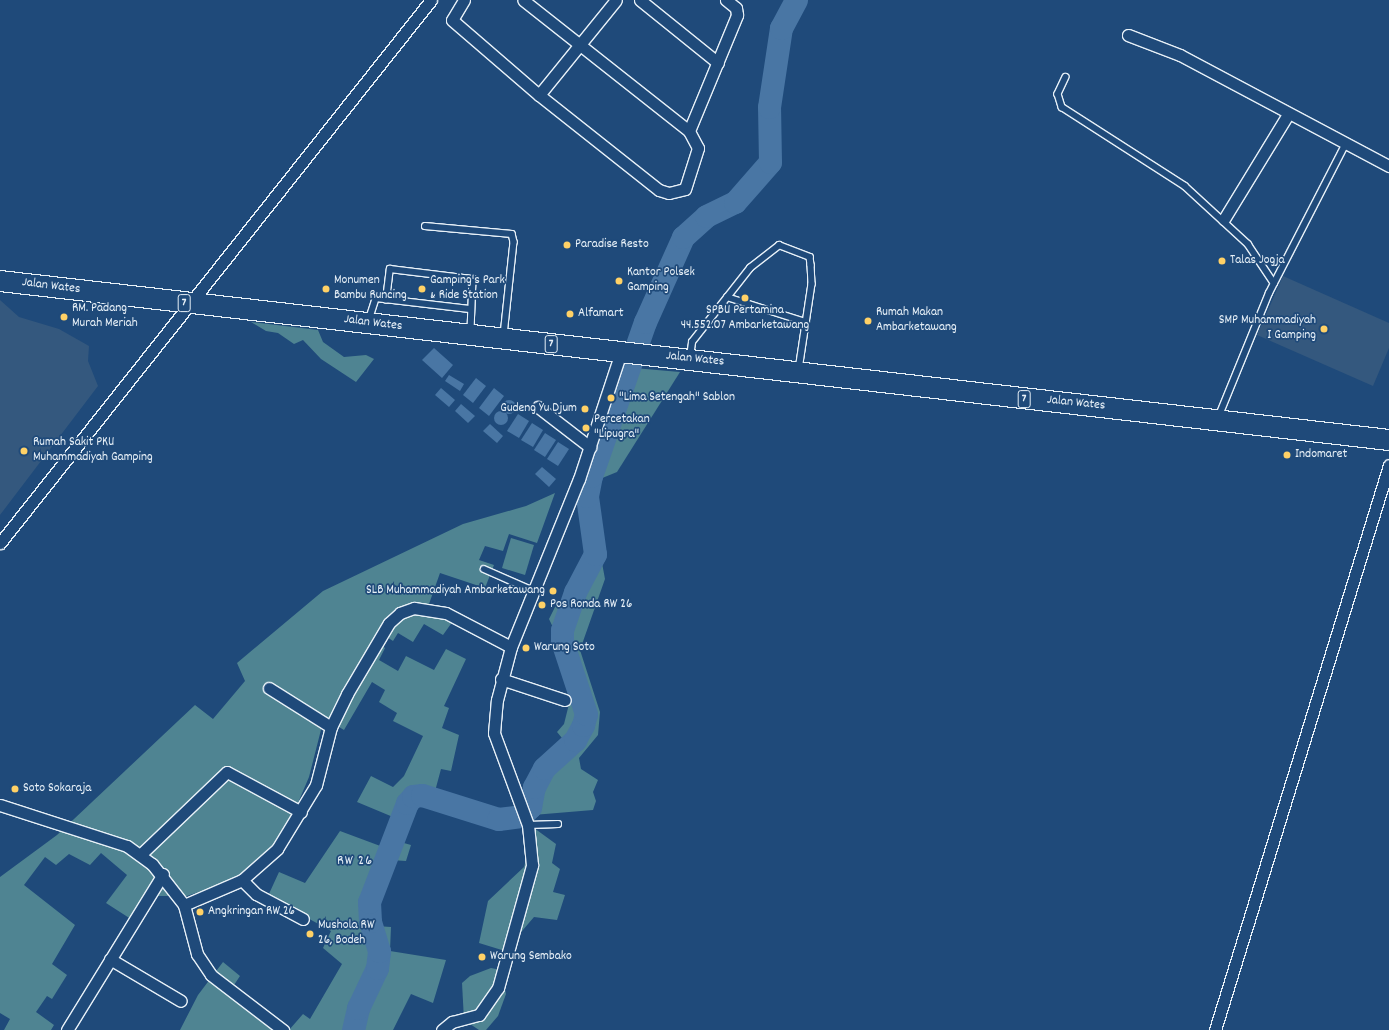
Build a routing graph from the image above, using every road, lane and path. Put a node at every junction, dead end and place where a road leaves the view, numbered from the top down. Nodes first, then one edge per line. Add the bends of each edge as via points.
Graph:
1 (431, 0) edge
2 (464, 0) edge
3 (522, 0) edge
4 (616, 0) edge
5 (640, 0) edge
6 (726, 0) edge
7 (1128, 35) dead end
8 (581, 46) junction
9 (718, 63) junction
10 (1066, 77) dead end
11 (539, 95) junction
12 (1288, 114) junction
13 (689, 131) junction
14 (1346, 145) junction
15 (1389, 166) edge
16 (1224, 219) junction
17 (425, 226) dead end
18 (0, 281) edge
19 (1274, 283) junction
20 (727, 297) junction
21 (386, 300) junction
22 (189, 303) junction
23 (470, 309) junction
24 (806, 322) junction
25 (367, 324) junction
26 (471, 336) junction
27 (503, 339) junction
28 (626, 352) junction
29 (690, 359) junction
30 (799, 371) junction
31 (538, 407) dead end
32 (1217, 420) junction
33 (1389, 440) edge
34 (590, 447) junction
35 (1389, 465) edge
36 (0, 543) edge
37 (484, 569) dead end
38 (535, 591) junction
39 (511, 647) junction
40 (502, 678) junction
41 (269, 688) dead end
42 (565, 700) dead end
43 (331, 727) junction
44 (0, 805) edge
45 (301, 812) junction
46 (531, 824) junction
47 (558, 824) dead end
48 (140, 855) junction
49 (163, 874) junction
50 (242, 880) junction
51 (184, 905) junction
52 (303, 919) dead end
53 (110, 959) junction
54 (181, 1001) dead end
55 (68, 1029) edge
56 (283, 1030) edge
57 (442, 1030) edge
58 (1215, 1030) edge

1 - 22 street
2 - 11 street via 452,20
3 - 8 street
4 - 8 street
5 - 9 street
6 - 9 street via 738,11
7 - 12 street via 1180,56
8 - 11 street
8 - 13 street
9 - 13 street
10 - 16 lane via 1058,94 1062,107 1185,186
11 - 13 street via 659,190 669,193 678,193 689,184 698,148
12 - 14 street
12 - 16 street
14 - 15 street
14 - 19 lane
16 - 19 lane via 1248,244
17 - 27 lane via 512,234 514,242
18 - 22 highway, Jalan Wates / 7
19 - 32 lane
20 - 24 lane
20 - 24 lane via 750,268 780,245 810,257 812,284
20 - 29 lane via 692,342
21 - 23 lane
21 - 23 lane via 390,269 473,280
21 - 25 lane via 376,298
22 - 25 highway, Jalan Wates / 7
22 - 36 street
23 - 26 lane
24 - 30 lane
25 - 26 highway, Jalan Wates / 7
26 - 27 highway, Jalan Wates / 7
27 - 28 highway, Jalan Wates / 7
28 - 29 highway, Jalan Wates / 7
28 - 34 street
29 - 30 highway, Jalan Wates / 7
30 - 32 highway, Jalan Wates / 7
31 - 34 street
32 - 33 highway, Jalan Wates / 7
34 - 38 street
35 - 58 street
37 - 38 lane
38 - 39 street
39 - 40 street
39 - 43 street via 446,613 414,608 400,613 375,644
40 - 42 street
40 - 46 street via 494,733 520,804
41 - 43 street
43 - 45 street via 316,785
44 - 48 street via 127,846
45 - 48 street via 227,772
45 - 50 street via 277,849
46 - 47 lane
46 - 57 street via 532,865 498,988 479,1015 452,1022
48 - 49 street
49 - 51 street
49 - 53 street
50 - 51 street
50 - 52 street via 256,894
51 - 56 street via 197,954 211,975
53 - 54 street
53 - 55 street

